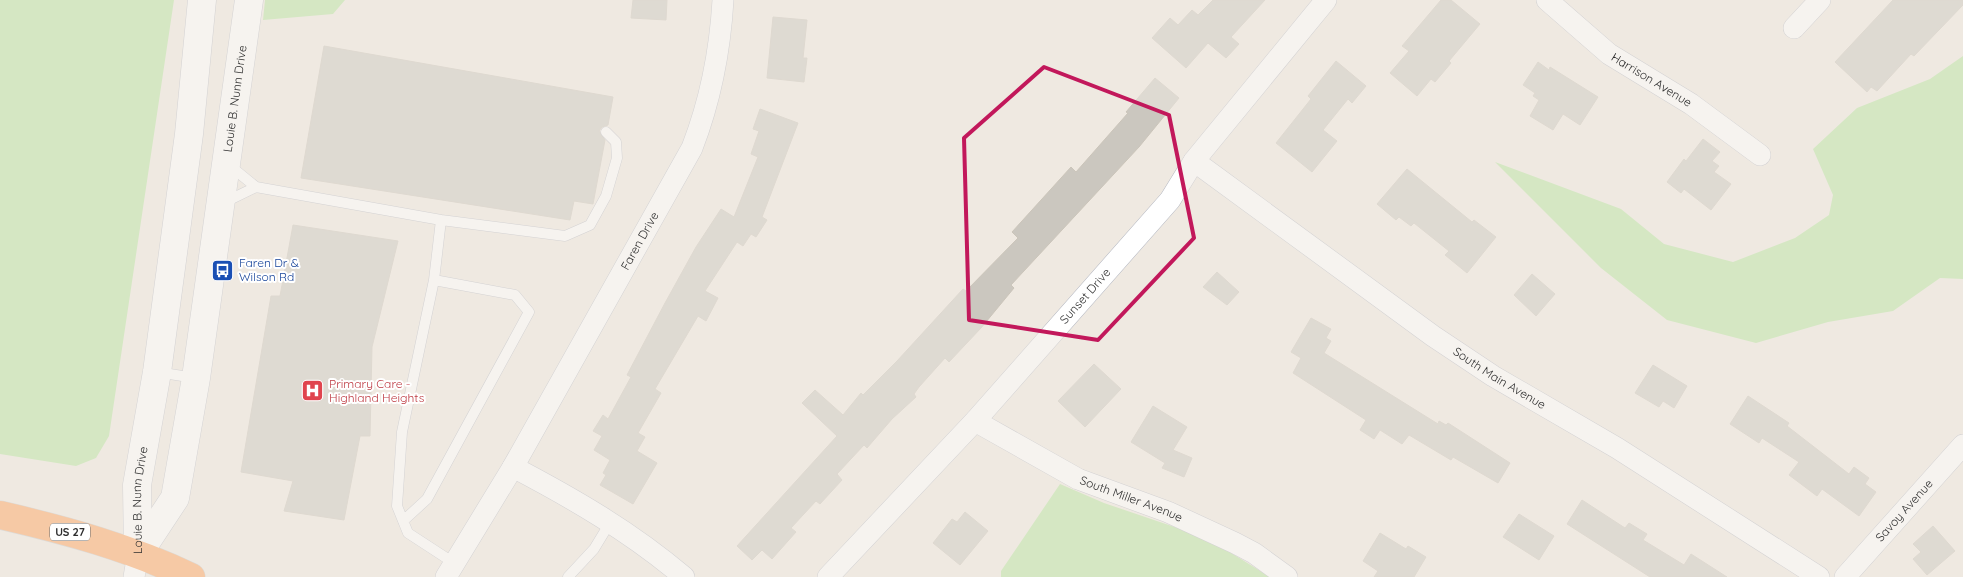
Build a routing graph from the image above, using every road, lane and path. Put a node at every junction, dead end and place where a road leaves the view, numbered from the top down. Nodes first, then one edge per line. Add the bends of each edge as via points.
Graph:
1 (202, 0) edge
2 (249, 0) edge
3 (723, 0) edge
4 (1326, 0) edge
5 (1547, 0) edge
6 (1820, 0) edge
7 (1794, 28) dead end
8 (606, 132) dead end
9 (1760, 155) dead end
10 (1194, 161) junction
11 (227, 164) junction
12 (256, 187) junction
13 (221, 204) junction
14 (440, 220) junction
15 (434, 280) junction
16 (157, 372) junction
17 (196, 378) junction
18 (975, 422) junction
19 (1963, 445) edge
20 (513, 467) junction
21 (0, 515) edge
22 (403, 521) junction
23 (610, 521) junction
24 (136, 566) edge
25 (450, 570) edge
26 (191, 577) edge
27 (568, 577) edge
28 (684, 577) edge
29 (828, 577) edge
30 (1287, 577) edge
31 (1819, 577) edge
32 (1845, 577) edge

1 - 16 main road, Louie B. Nunn Drive via 189,134
2 - 11 main road, Louie B. Nunn Drive
3 - 20 street, Faren Drive via 712,91 692,148
4 - 10 street, Sunset Drive
5 - 9 street, Harrison Avenue via 1609,54 1691,104
6 - 7 street
8 - 14 lane via 616,142 617,158 606,196 590,225 565,236
10 - 18 street, Sunset Drive via 1170,200
10 - 31 street, South Main Avenue via 1433,336 1493,376 1617,448
11 - 12 lane
11 - 13 main road, Louie B. Nunn Drive
12 - 13 lane
12 - 14 lane
13 - 17 main road, Louie B. Nunn Drive
14 - 15 lane
15 - 22 lane via 402,432 397,506
15 - 22 lane via 515,295 529,312 427,499
16 - 17 lane
16 - 24 main road, Louie B. Nunn Drive via 137,485
17 - 24 main road, Louie B. Nunn Drive via 175,498
18 - 29 street, Sunset Drive
18 - 30 street, South Miller Avenue via 1078,479 1168,512 1235,543
19 - 32 street, Savoy Avenue
20 - 23 street
20 - 25 street, Faren Drive
21 - 24 highway, US 27 via 52,527
22 - 25 lane via 408,533
23 - 27 lane via 594,549
23 - 28 street
24 - 26 highway, US 27

